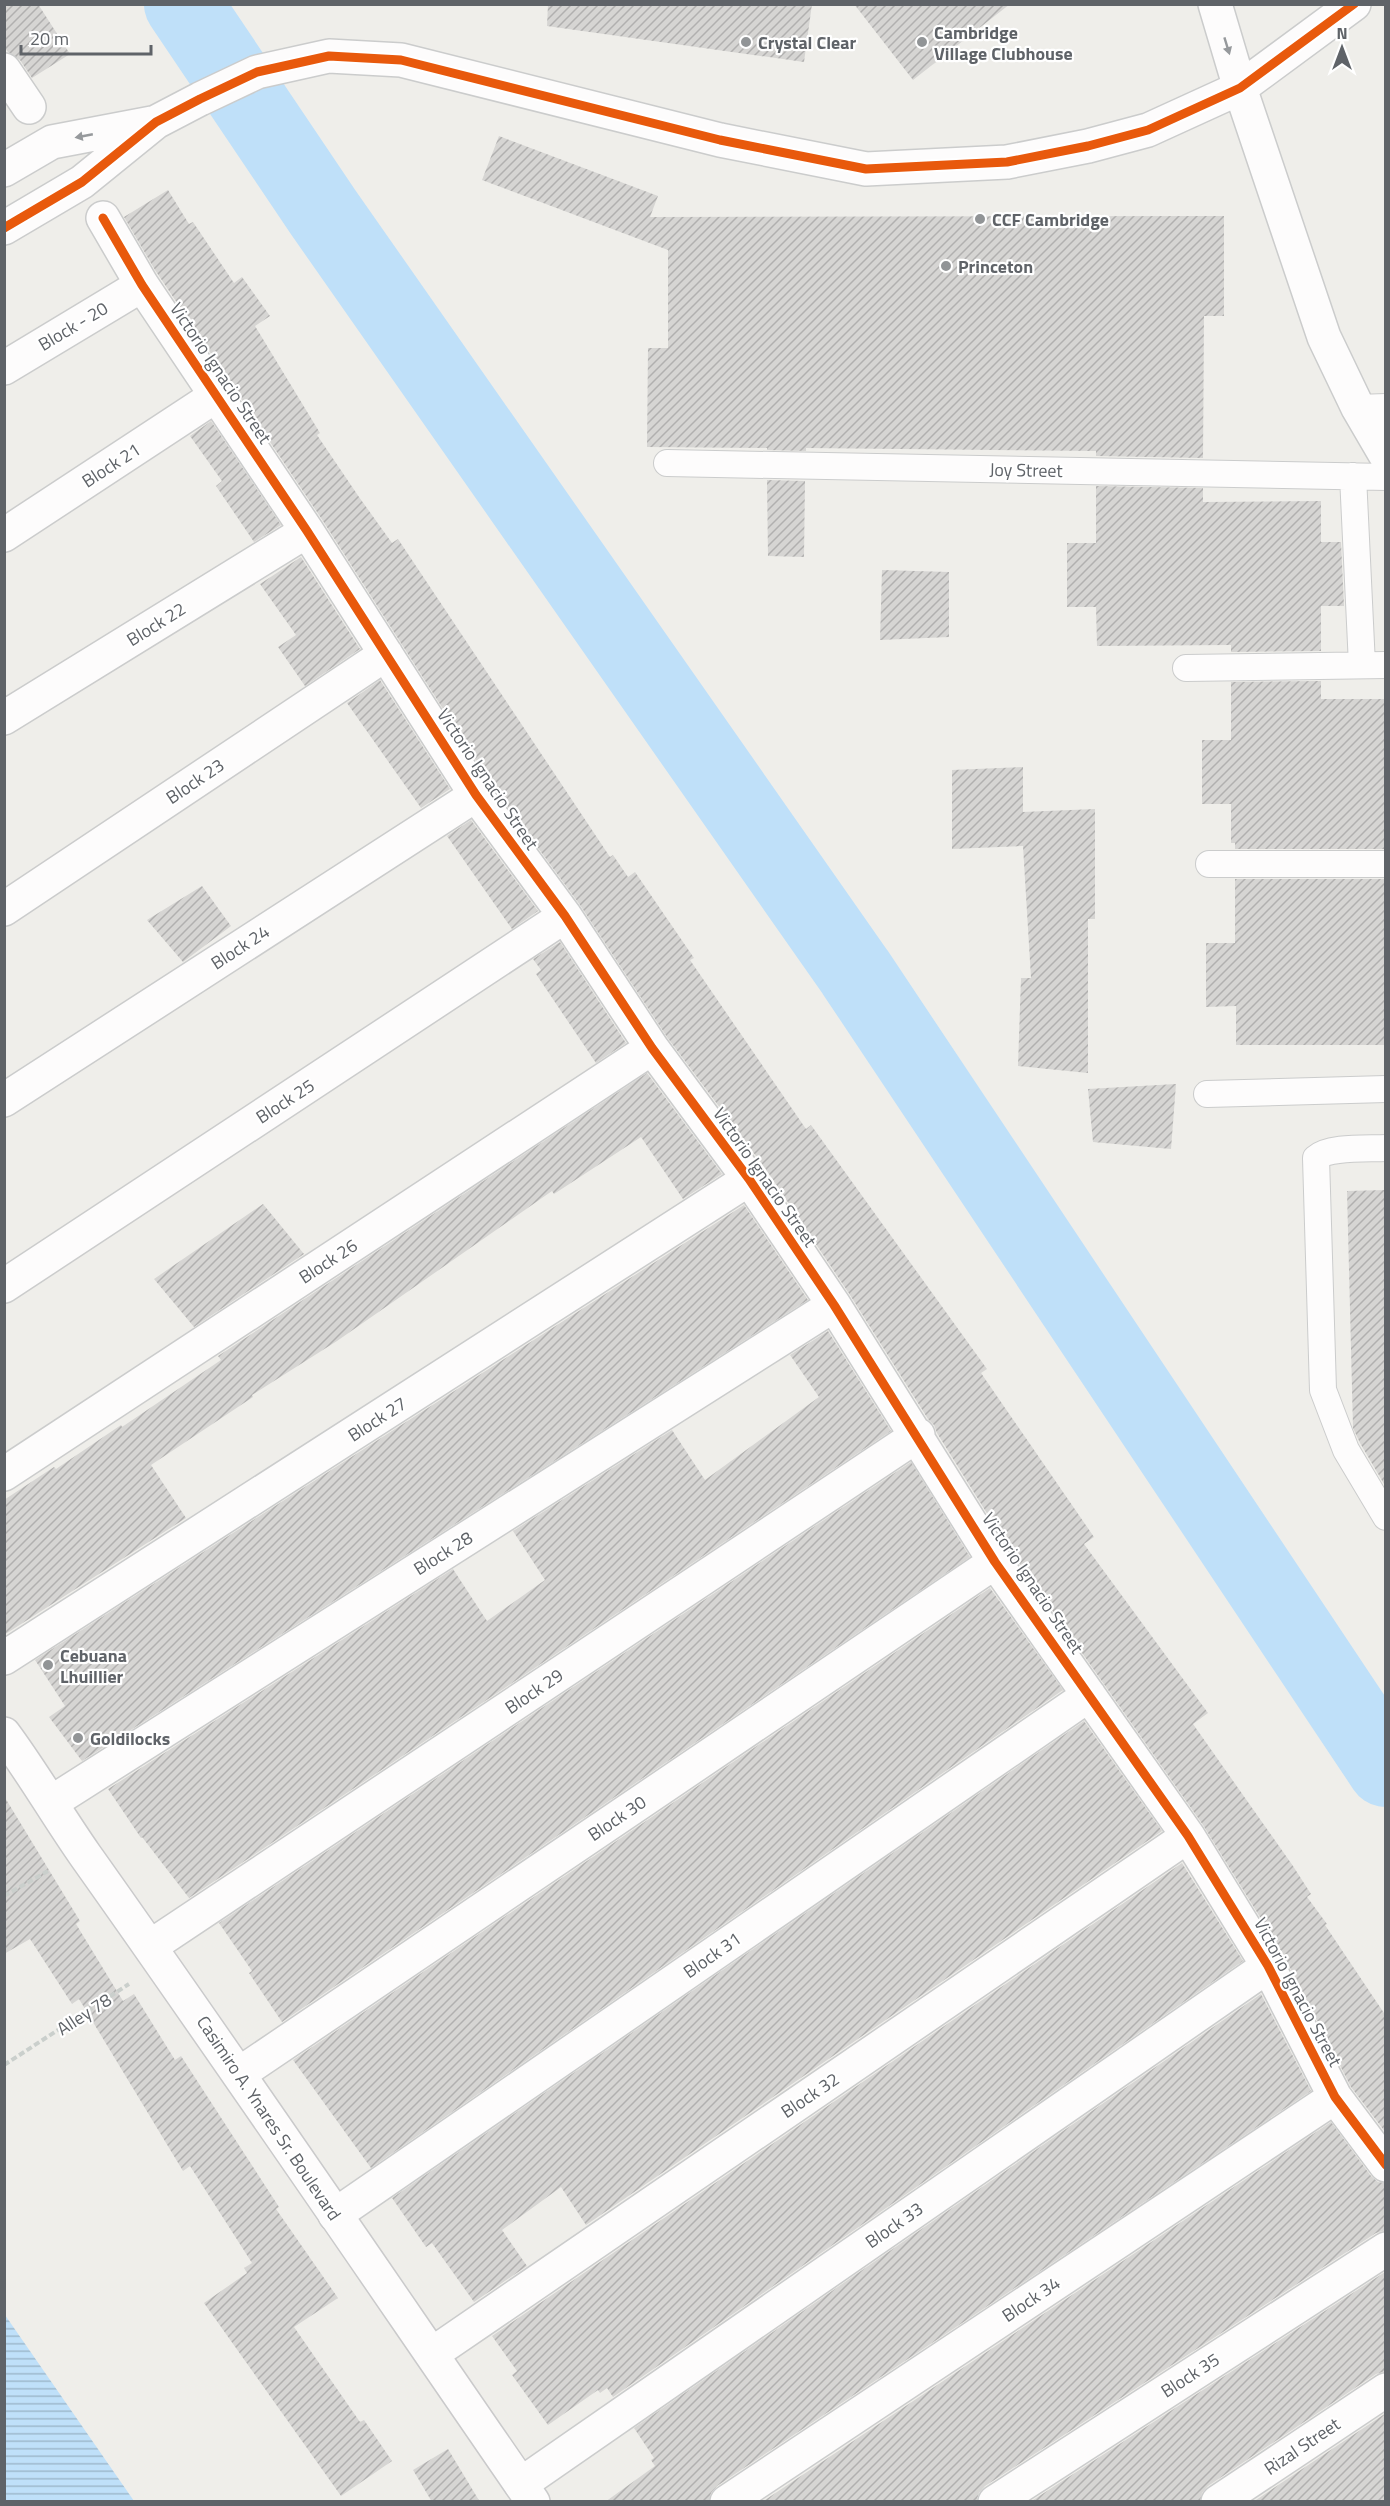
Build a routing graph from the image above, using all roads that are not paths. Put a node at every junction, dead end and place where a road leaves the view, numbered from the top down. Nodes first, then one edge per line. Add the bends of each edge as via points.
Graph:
1 (1215, 4) edge
2 (1354, 4) edge
3 (4, 70) edge
4 (1240, 88) junction
5 (29, 107) dead end
6 (156, 122) junction
7 (4, 170) edge
8 (103, 218) dead end
9 (4, 228) edge
10 (142, 285) junction
11 (4, 368) edge
12 (217, 395) junction
13 (1372, 407) edge
14 (1385, 460) edge
15 (668, 463) dead end
16 (1353, 476) junction
17 (307, 531) junction
18 (4, 535) edge
19 (386, 654) junction
20 (1374, 665) edge
21 (1186, 668) dead end
22 (4, 718) edge
23 (476, 795) junction
24 (1209, 864) dead end
25 (1386, 864) edge
26 (4, 909) edge
27 (565, 916) junction
28 (652, 1048) junction
29 (1386, 1089) edge
30 (1207, 1094) dead end
31 (4, 1100) edge
32 (1386, 1148) edge
33 (748, 1179) junction
34 (4, 1286) edge
35 (834, 1305) junction
36 (918, 1435) junction
37 (4, 1474) edge
38 (1386, 1517) edge
39 (995, 1562) junction
40 (4, 1659) edge
41 (1089, 1695) junction
42 (4, 1734) edge
43 (52, 1802) junction
44 (1188, 1836) junction
45 (157, 1955) junction
46 (1268, 1966) junction
47 (239, 2074) junction
48 (1335, 2097) junction
49 (1386, 2165) edge
50 (336, 2215) junction
51 (1386, 2249) edge
52 (432, 2354) junction
53 (1386, 2390) edge
54 (527, 2493) edge
55 (728, 2502) edge
56 (995, 2502) edge
57 (1218, 2502) edge

1 -> 4 street
2 - 4 street
3 - 5 street
4 - 6 street via 1148,130 1088,146 1007,162 866,170 720,140 401,60 329,56 257,72
4 - 13 street via 1324,337
6 -> 7 street via 52,142
6 - 9 street via 82,183
8 - 10 street, Victorio Ignacio Street
10 - 11 street, Block - 20
10 - 12 street, Victorio Ignacio Street
12 - 17 street, Victorio Ignacio Street
12 - 18 street, Block 21
13 - 14 street
14 - 16 lane, Joy Street
15 - 16 lane, Joy Street
16 - 20 lane
17 - 19 street, Victorio Ignacio Street
17 - 22 street, Block 22
19 - 23 street, Victorio Ignacio Street
19 - 26 street, Block 23
20 - 21 lane
23 - 27 street, Victorio Ignacio Street
23 - 31 street, Block 24
24 - 25 lane
27 - 28 street, Victorio Ignacio Street
27 - 34 street, Block 25
28 - 33 street, Victorio Ignacio Street
28 - 37 street, Block 26
29 - 30 lane
32 - 38 lane via 1322,1152 1316,1158 1323,1390 1346,1450
33 - 35 street, Victorio Ignacio Street
33 - 40 street, Block 27
35 - 36 street, Victorio Ignacio Street
35 - 43 street, Block 28
36 - 39 street, Victorio Ignacio Street
36 - 45 street, Block 29
39 - 41 street, Victorio Ignacio Street
39 - 47 street, Block 30
41 - 44 street, Victorio Ignacio Street
41 - 50 street, Block 31
42 - 43 street, Casimiro A. Ynares Sr. Boulevard
43 - 45 street, Casimiro A. Ynares Sr. Boulevard
44 - 46 street, Victorio Ignacio Street
44 - 52 street, Block 32
45 - 47 street, Casimiro A. Ynares Sr. Boulevard
46 - 48 street, Victorio Ignacio Street
46 - 54 street, Block 33
47 - 50 street, Casimiro A. Ynares Sr. Boulevard
48 - 49 street, Victorio Ignacio Street
48 - 55 street, Block 34
50 - 52 street, Casimiro A. Ynares Sr. Boulevard
51 - 56 street, Block 35
52 - 54 street, Casimiro A. Ynares Sr. Boulevard
53 - 57 street, Rizal Street

